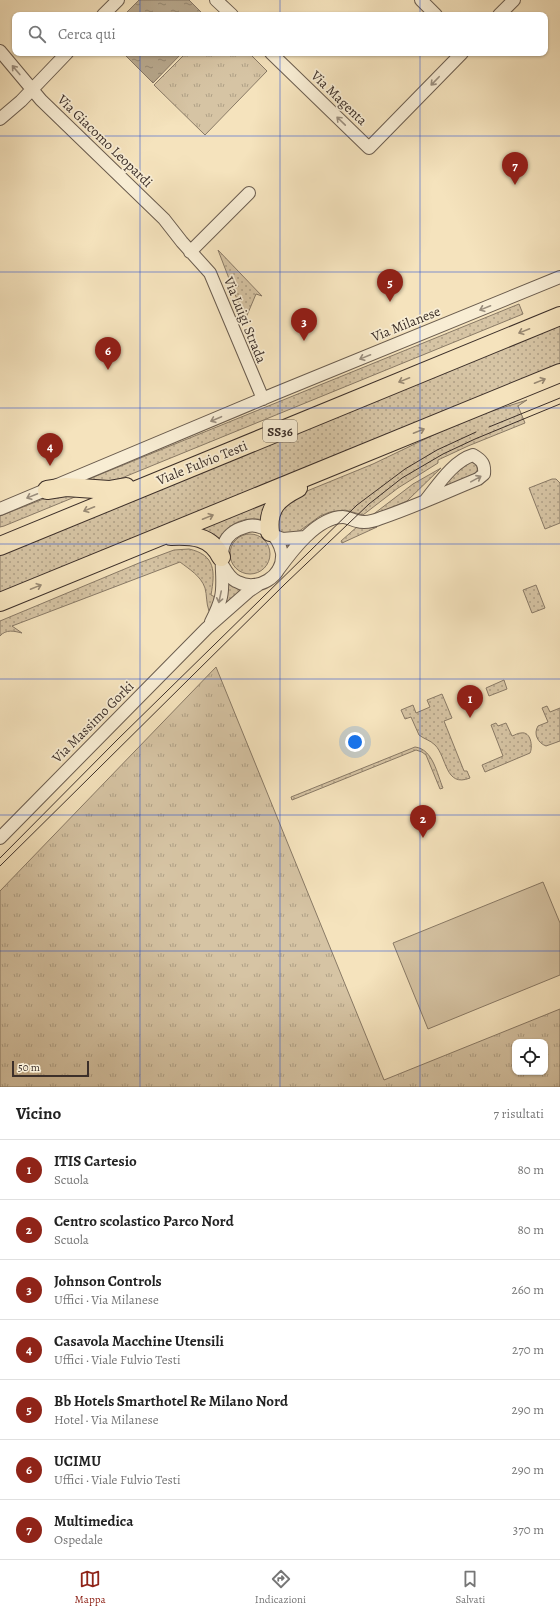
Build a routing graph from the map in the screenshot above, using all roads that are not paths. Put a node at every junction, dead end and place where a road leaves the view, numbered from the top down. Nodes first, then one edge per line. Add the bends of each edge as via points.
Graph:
1 (118, 0) edge
2 (216, 0) edge
3 (421, 0) edge
4 (514, 0) edge
5 (106, 12) edge
6 (229, 12) edge
7 (433, 12) edge
8 (502, 12) edge
9 (0, 51) edge
10 (64, 56) edge
11 (274, 56) edge
12 (459, 56) edge
13 (32, 90) junction
14 (0, 119) edge
15 (249, 194) dead end
16 (192, 254) junction
17 (560, 278) edge
18 (560, 316) edge
19 (560, 373) edge
20 (263, 399) junction
21 (389, 443) junction
22 (166, 478) junction
23 (47, 490) junction
24 (425, 500) junction
25 (0, 509) edge
26 (52, 524) junction
27 (0, 534) edge
28 (272, 534) junction
29 (158, 537) junction
30 (305, 538) junction
31 (0, 546) edge
32 (222, 560) junction
33 (278, 570) junction
34 (258, 585) junction
35 (0, 602) edge
36 (207, 628) junction
37 (0, 838) edge

1 - 5 street
2 - 6 street
3 - 7 street
4 - 8 street
13 -> 9 street, Via Giacomo Leopardi
10 - 13 street
12 -> 11 street, Via Magenta via 370,148
13 - 14 street
13 - 16 street, Via Giacomo Leopardi via 164,219
15 - 16 street
16 - 20 street, Via Luigi Strada via 210,273
17 -> 20 street, Via Milanese
18 -> 22 main road, Viale Fulvio Testi / SS36
21 -> 19 main road
20 -> 23 street
21 - 28 main road via 370,457 296,489 282,498 272,508 269,518
29 -> 21 main road
22 - 23 main road via 109,490 66,487
22 -> 26 main road, Viale Fulvio Testi / SS36
23 -> 25 street
24 -> 24 street via 478,479 484,474 481,459 473,455 465,458
24 - 30 street via 370,521 360,522 345,517 334,517 322,523
26 - 27 main road
26 - 31 main road, Viale Fulvio Testi / SS36
28 - 30 street via 283,539
28 - 32 street via 260,526 249,525 236,529 223,545
28 - 33 street via 279,543 282,553
29 - 32 main road via 189,535 202,538 212,544
35 -> 29 main road
30 - 33 street
32 - 34 street via 228,575 237,582 247,586
32 -> 36 street, Via Massimo Gorki via 221,596
33 - 34 street via 272,578
34 - 36 street, Via Massimo Gorki
36 - 37 street, Via Massimo Gorki

